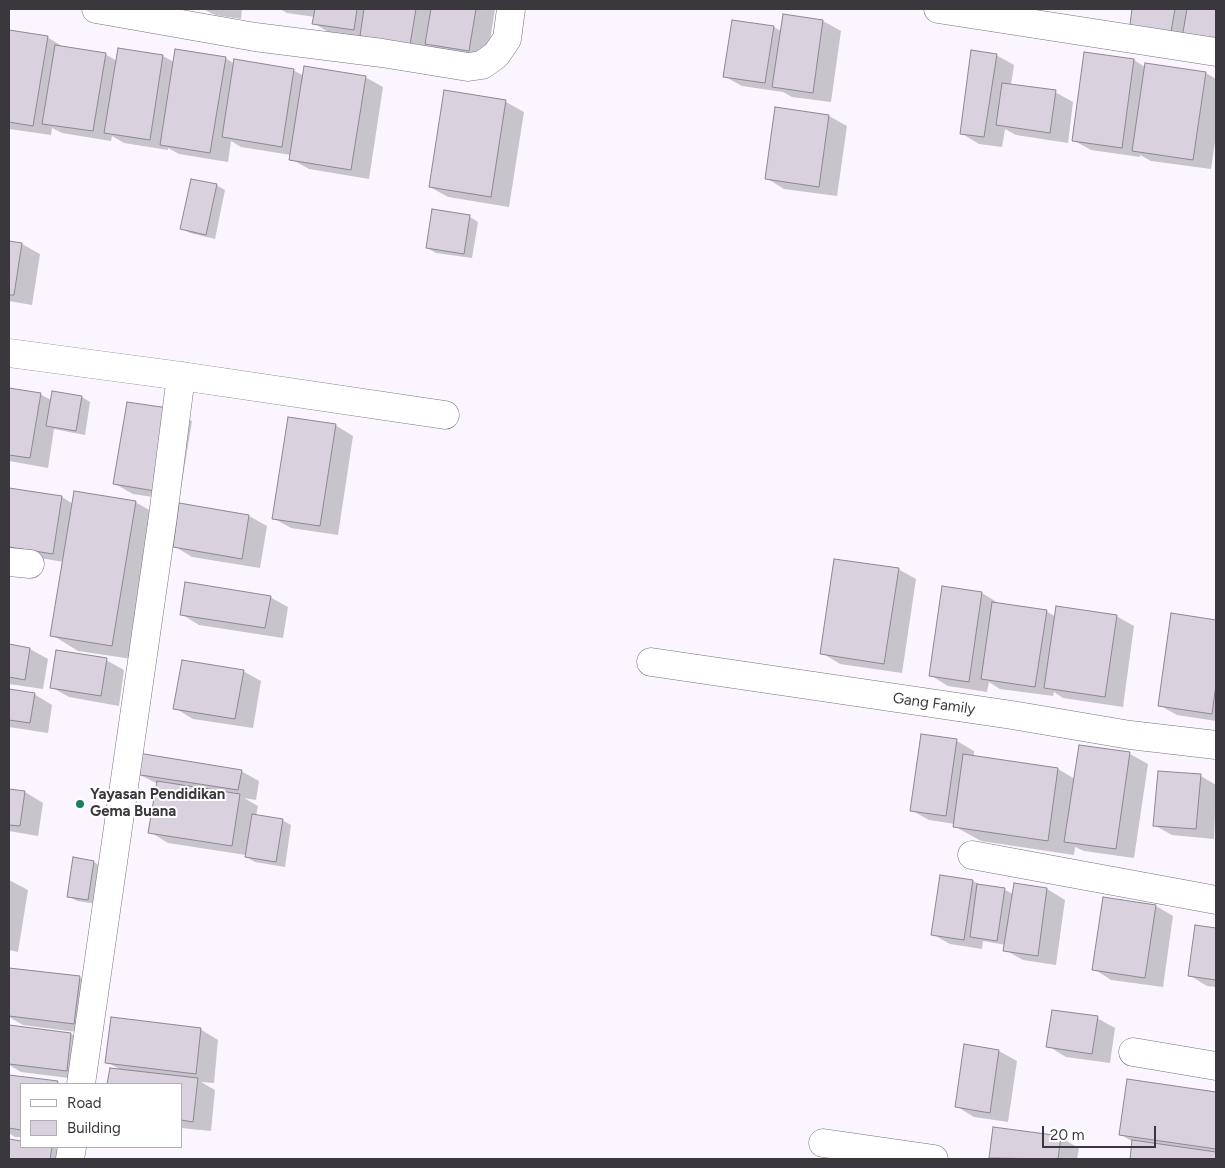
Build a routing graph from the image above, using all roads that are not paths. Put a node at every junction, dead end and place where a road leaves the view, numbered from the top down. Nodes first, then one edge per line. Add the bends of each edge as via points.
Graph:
1 (96, 9) edge
2 (511, 9) edge
3 (938, 9) edge
4 (1216, 52) edge
5 (9, 353) edge
6 (181, 376) junction
7 (445, 415) dead end
8 (651, 662) dead end
9 (1216, 745) edge
10 (972, 855) dead end
11 (1216, 900) edge
12 (1133, 1052) dead end
13 (1216, 1066) edge
14 (81, 1083) edge
15 (823, 1143) dead end
16 (934, 1159) edge

1 - 2 street via 255,37 468,67 482,66 496,55 507,39
3 - 4 street
5 - 6 street
6 - 7 street
6 - 14 street
8 - 9 street, Gang Family via 1130,735
10 - 11 street
12 - 13 street
15 - 16 street

